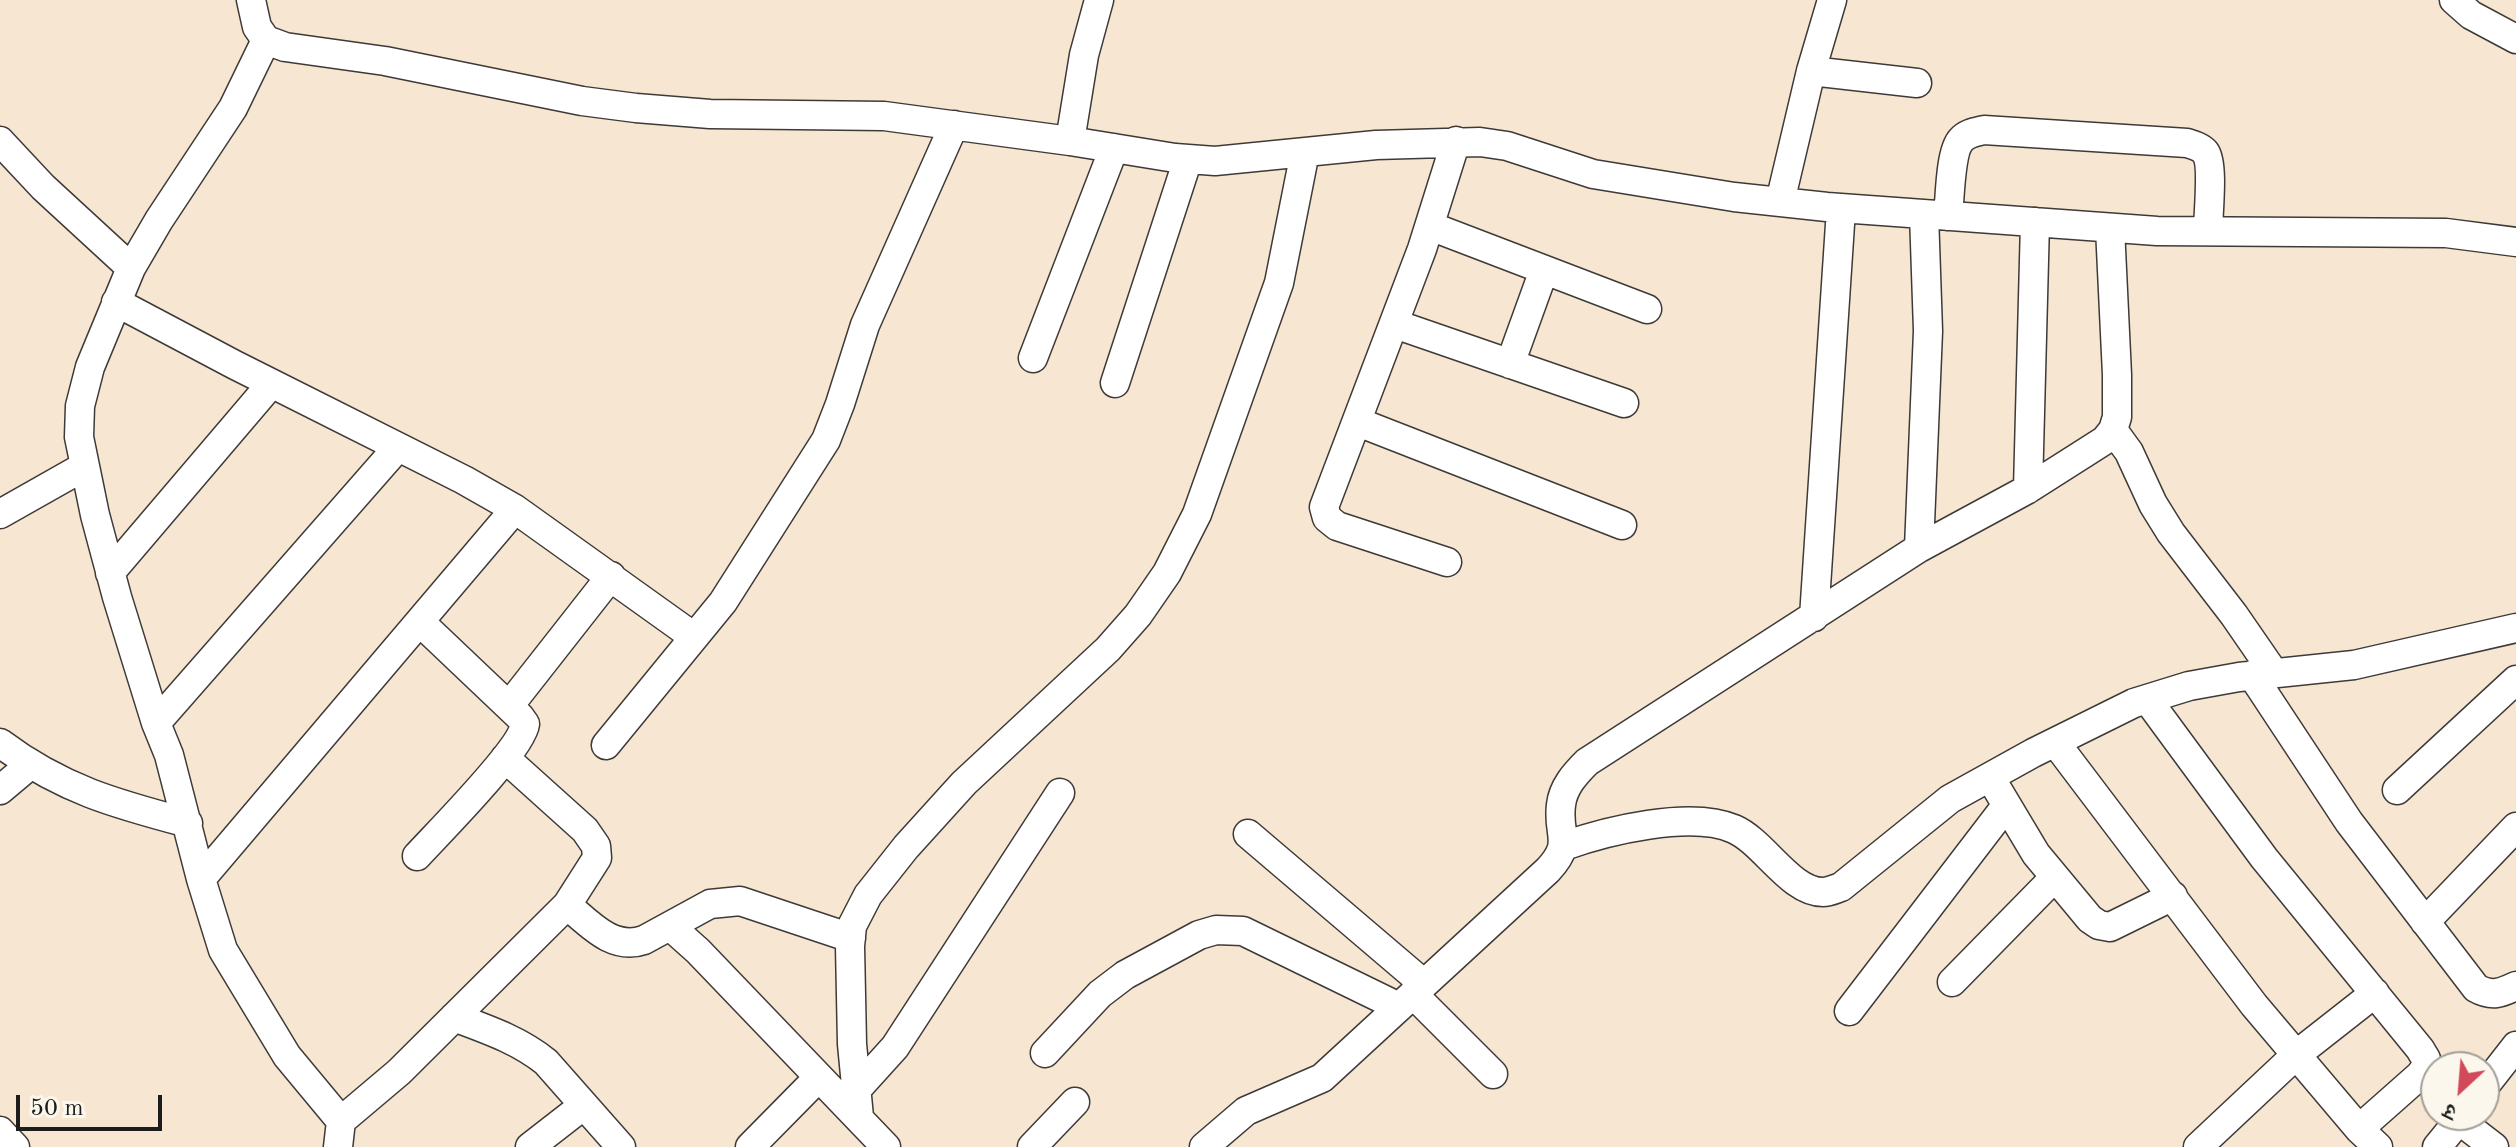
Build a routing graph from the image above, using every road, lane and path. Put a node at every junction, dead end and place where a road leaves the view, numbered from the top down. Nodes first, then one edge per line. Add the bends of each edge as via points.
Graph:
1 (251, 0) edge
2 (1099, 0) edge
3 (1832, 0) edge
4 (2454, 0) edge
5 (2516, 39) edge
6 (266, 40) junction
7 (1811, 71) junction
8 (1917, 83) dead end
9 (954, 125) junction
10 (0, 141) edge
11 (1070, 141) junction
12 (1456, 141) junction
13 (1114, 148) junction
14 (1305, 152) junction
15 (1188, 159) junction
16 (1780, 202) junction
17 (1841, 209) junction
18 (1936, 215) junction
19 (2035, 222) junction
20 (1430, 226) junction
21 (2110, 228) junction
22 (2208, 231) junction
23 (2516, 242) edge
24 (131, 268) junction
25 (1544, 270) junction
26 (116, 302) junction
27 (1647, 309) dead end
28 (1395, 324) junction
29 (1033, 358) dead end
30 (1510, 364) junction
31 (1115, 383) dead end
32 (271, 384) junction
33 (1624, 403) dead end
34 (1358, 422) junction
35 (2113, 430) junction
36 (398, 447) junction
37 (85, 466) junction
38 (2028, 489) junction
39 (515, 509) junction
40 (0, 514) edge
41 (1622, 525) dead end
42 (1919, 548) junction
43 (1447, 562) dead end
44 (110, 573) junction
45 (611, 576) junction
46 (1814, 617) junction
47 (420, 622) junction
48 (2511, 634) edge
49 (694, 637) junction
50 (2263, 674) junction
51 (2516, 680) edge
52 (2147, 699) junction
53 (509, 706) junction
54 (156, 723) junction
55 (2055, 742) junction
56 (0, 743) edge
57 (606, 745) dead end
58 (505, 758) junction
59 (31, 764) junction
60 (1990, 777) junction
61 (0, 790) edge
62 (2397, 790) dead end
63 (1060, 793) dead end
64 (2006, 806) junction
65 (188, 823) junction
66 (2516, 827) edge
67 (1248, 834) dead end
68 (1564, 846) junction
69 (417, 856) dead end
70 (2055, 877) junction
71 (201, 879) junction
72 (2173, 896) junction
73 (567, 905) junction
74 (2425, 922) junction
75 (670, 926) junction
76 (851, 938) junction
77 (1952, 982) dead end
78 (2516, 986) edge
79 (2375, 993) junction
80 (1412, 995) junction
81 (1849, 1011) dead end
82 (454, 1017) junction
83 (2516, 1046) edge
84 (1045, 1053) dead end
85 (2296, 1055) junction
86 (2500, 1066) edge
87 (1493, 1074) dead end
88 (819, 1077) junction
89 (857, 1089) junction
90 (1075, 1102) dead end
91 (584, 1105) junction
92 (859, 1117) junction
93 (0, 1131) edge
94 (2449, 1131) edge
95 (2476, 1131) edge
96 (340, 1134) edge
97 (2369, 1138) edge
98 (2213, 1142) edge
99 (15, 1147) edge
100 (530, 1147) edge
101 (621, 1147) edge
102 (750, 1147) edge
103 (886, 1147) edge
104 (1032, 1147) edge
105 (1204, 1147) edge
106 (2437, 1147) edge
107 (2494, 1147) edge

1 - 6 street
2 - 11 street
3 - 7 street
4 - 5 street
6 - 9 street via 582,101 710,114 884,116
6 - 24 street via 233,108
7 - 8 street
7 - 16 street
9 - 11 street
9 - 49 street via 865,325 826,440 723,602
10 - 24 street
11 - 13 street
12 - 14 street
12 - 16 street via 1507,146 1593,174
12 - 20 street
13 - 15 street
13 - 29 street
14 - 15 street
14 - 76 street via 1279,283 1197,514 1167,573 1108,649 964,783 906,847 868,895
15 - 31 street
16 - 17 street
17 - 18 street
17 - 46 street
18 - 19 street
18 - 22 street via 1961,139 1984,130 2196,146 2209,161
18 - 42 street
19 - 21 street
19 - 38 street
20 - 25 street
20 - 28 street
21 - 22 street
21 - 35 street via 2117,375
22 - 23 street via 2446,233
24 - 26 street
25 - 27 street
25 - 30 street
26 - 32 street
26 - 37 street via 80,406
28 - 30 street
28 - 34 street
30 - 33 street
32 - 36 street
32 - 44 street
34 - 41 street
34 - 43 street via 1324,507 1327,518 1337,526
35 - 38 street
35 - 50 street via 2171,533 2234,615
36 - 39 street
36 - 54 street
37 - 40 street
37 - 44 street
38 - 42 street
39 - 45 street
39 - 47 street
42 - 46 street
44 - 54 street
45 - 49 street
45 - 53 street
46 - 68 street via 1587,762 1567,786 1561,806
47 - 53 street
47 - 71 street
48 - 50 street via 2354,665
49 - 57 street
50 - 52 street
50 - 74 street via 2349,822
51 - 62 street
52 - 55 street
52 - 79 street via 2256,847
53 - 58 street via 525,724 524,734
54 - 65 street
55 - 60 street
55 - 72 street
56 - 59 street
58 - 69 street
58 - 73 street via 596,846 591,871
59 - 61 street
59 - 65 street via 106,801
60 - 64 street
60 - 68 street via 1950,799 1841,887 1825,893 1799,884 1735,829 1709,822 1606,832
63 - 89 street via 904,1034
64 - 70 street
64 - 81 street
65 - 71 street
66 - 74 street
67 - 80 street
68 - 80 street via 1548,870
70 - 72 street via 2090,919 2110,927
70 - 77 street
71 - 96 street via 223,950
72 - 85 street
73 - 75 street via 622,944
73 - 82 street
74 - 78 street via 2476,988 2499,994
75 - 76 street via 710,904 740,901
75 - 88 street
76 - 89 street
79 - 85 street
79 - 97 street via 2420,1049 2426,1067
80 - 84 street via 1243,931 1216,930 1125,975
80 - 87 street
80 - 105 street via 1322,1078 1246,1111
82 - 91 street via 532,1051
82 - 96 street
83 - 86 street
85 - 97 street
85 - 98 street
88 - 92 street
88 - 102 street
89 - 92 street
90 - 104 street
91 - 100 street
91 - 101 street
92 - 103 street
93 - 99 street
94 - 106 street
95 - 107 street

